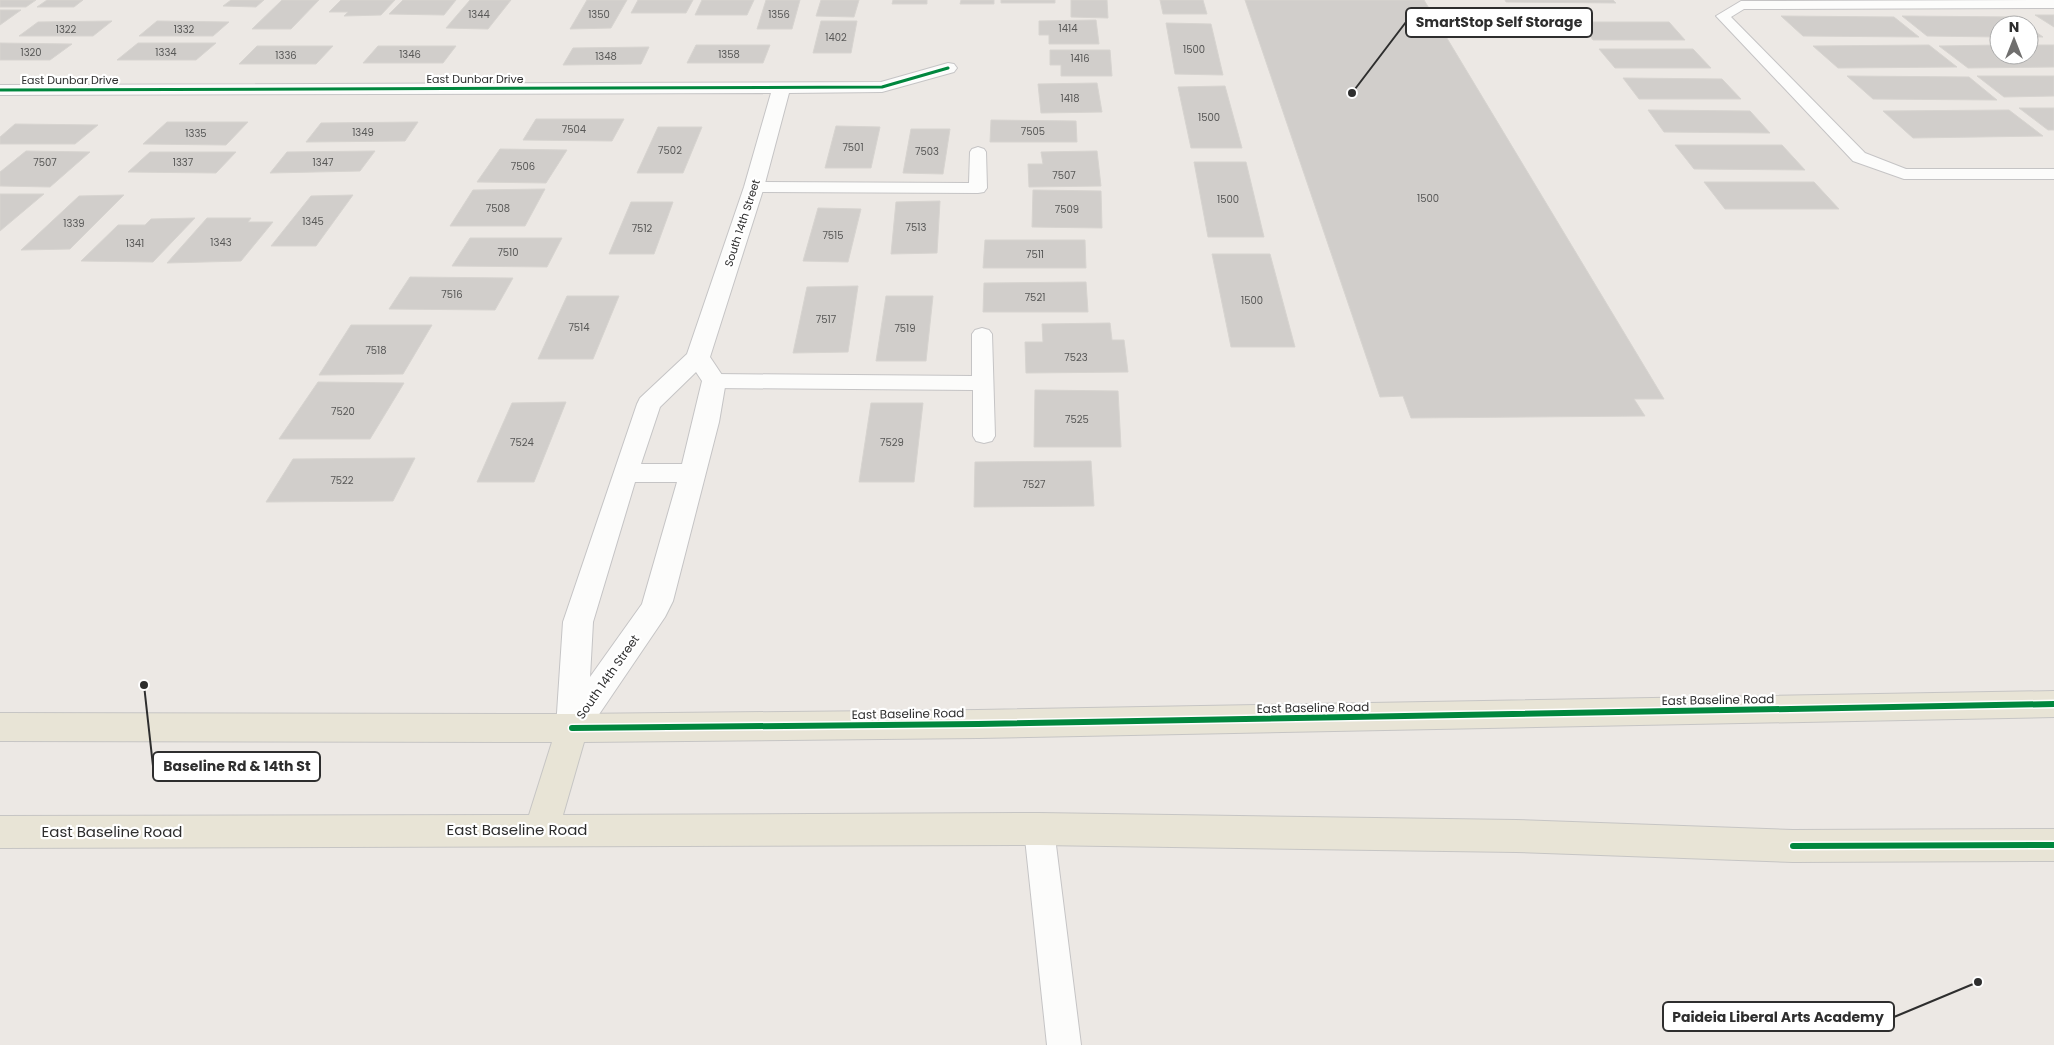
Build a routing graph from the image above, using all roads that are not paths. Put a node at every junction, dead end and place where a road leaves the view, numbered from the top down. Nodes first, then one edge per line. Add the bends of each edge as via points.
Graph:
1 (2054, 4) edge
2 (948, 68) dead end
3 (781, 88) junction
4 (0, 90) edge
5 (978, 152) dead end
6 (2054, 174) edge
7 (754, 187) junction
8 (982, 334) dead end
9 (698, 357) junction
10 (714, 381) junction
11 (983, 383) junction
12 (984, 436) dead end
13 (692, 472) junction
14 (625, 473) junction
15 (2054, 704) edge
16 (0, 727) edge
17 (572, 728) junction
18 (1039, 829) junction
19 (541, 830) junction
20 (0, 832) edge
21 (2054, 845) edge
22 (1064, 1045) edge

1 - 6 lane via 1741,4 1723,16 1859,157 1904,174
2 - 3 street, East Dunbar Drive via 882,87
3 - 4 street, East Dunbar Drive
3 - 7 street, South 14th Street
5 - 7 lane via 978,188
7 - 9 street, South 14th Street
8 - 11 lane
9 - 10 street
9 - 14 street, South 14th Street via 648,404
10 - 11 lane
10 - 13 street, South 14th Street
11 - 12 lane
13 - 14 street
13 - 17 street, South 14th Street via 655,609
14 - 17 street, South 14th Street via 578,622
15 - 17 main road, East Baseline Road via 988,724
16 - 17 main road, East Baseline Road
17 - 19 main road
18 - 19 main road, East Baseline Road
18 - 21 main road, East Baseline Road via 1516,836 1793,846
18 - 22 lane
19 - 20 main road, East Baseline Road

